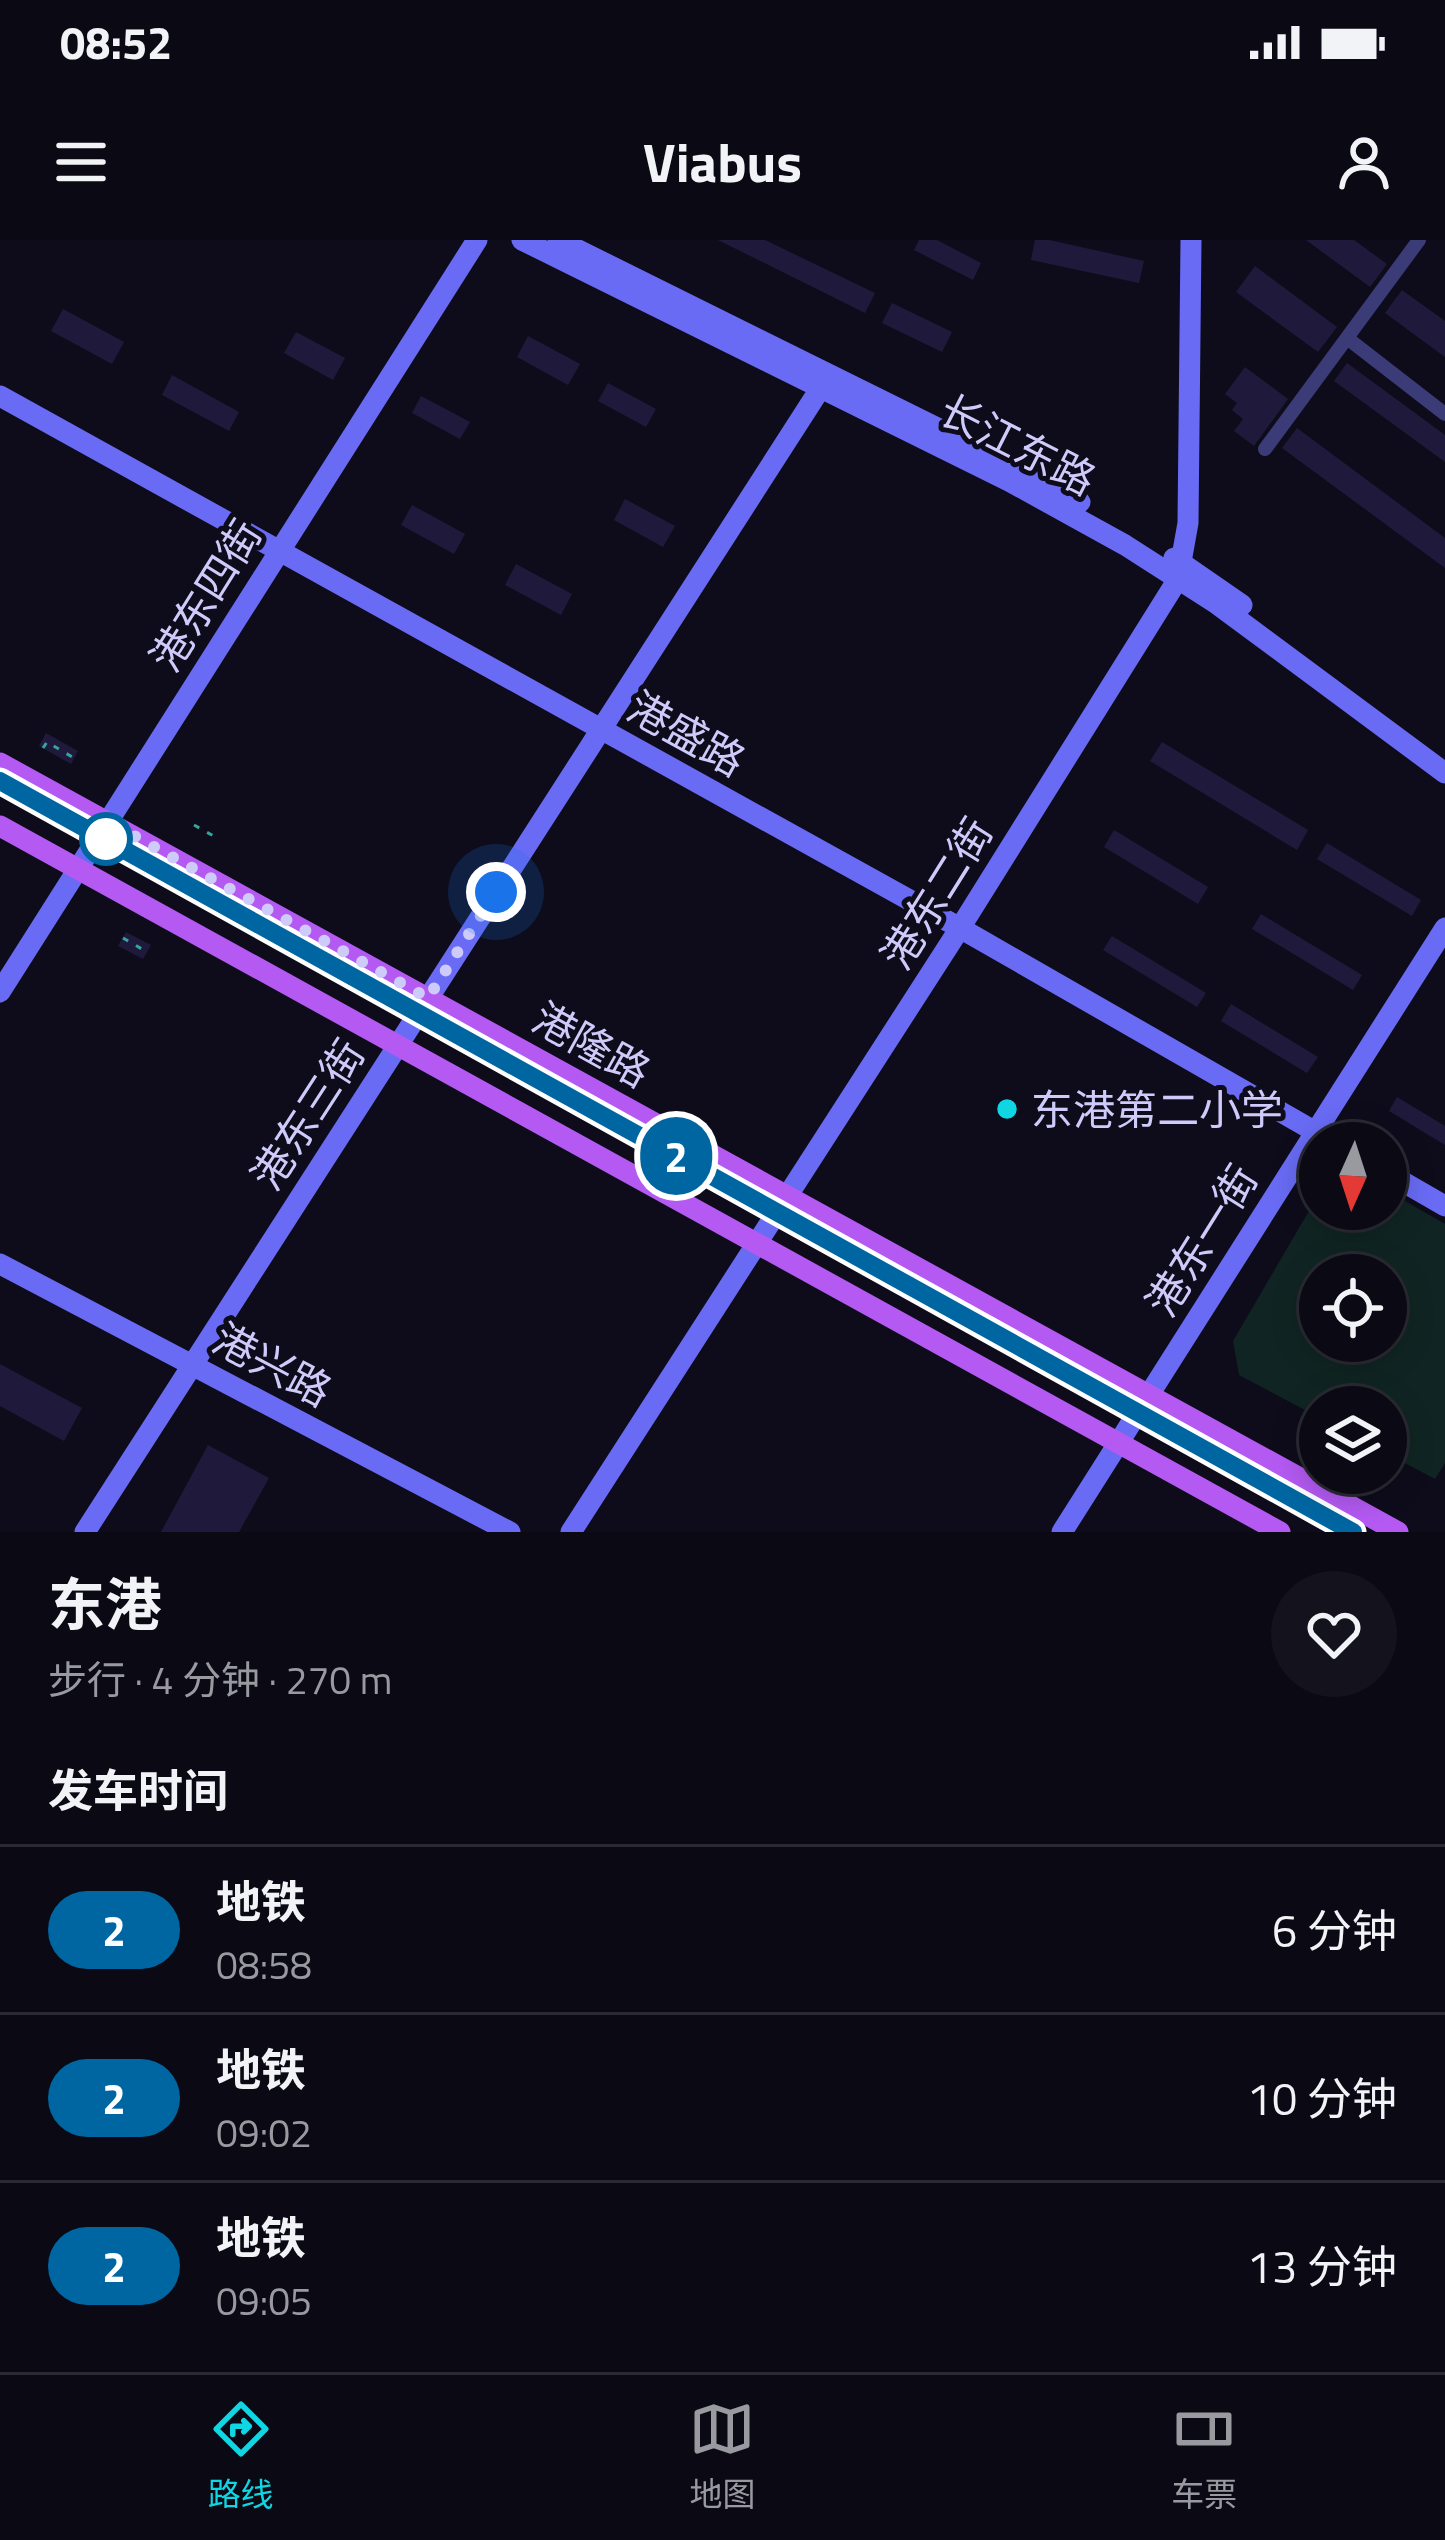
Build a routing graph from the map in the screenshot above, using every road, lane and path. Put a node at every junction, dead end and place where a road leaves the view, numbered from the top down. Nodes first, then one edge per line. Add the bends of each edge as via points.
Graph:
1 (477, 240) edge
2 (522, 240) edge
3 (558, 240) edge
4 (1192, 240) edge
5 (1419, 240) edge
6 (1347, 338) junction
7 (825, 381) junction
8 (0, 395) edge
9 (1445, 414) edge
10 (1265, 449) dead end
11 (278, 552) junction
12 (1179, 571) junction
13 (601, 730) junction
14 (43, 748) dead end
15 (1445, 755) edge
16 (74, 758) dead end
17 (0, 763) edge
18 (1445, 773) edge
19 (107, 821) junction
20 (194, 825) dead end
21 (0, 826) edge
22 (219, 838) dead end
23 (77, 869) junction
24 (960, 928) junction
25 (1445, 928) edge
26 (123, 938) dead end
27 (148, 952) dead end
28 (1445, 953) edge
29 (0, 992) edge
30 (428, 998) junction
31 (398, 1046) junction
32 (1335, 1122) edge
33 (1337, 1122) edge
34 (1299, 1127) edge
35 (1299, 1180) edge
36 (1407, 1184) edge
37 (788, 1196) junction
38 (1445, 1206) edge
39 (758, 1245) junction
40 (0, 1264) edge
41 (192, 1365) junction
42 (1155, 1398) junction
43 (1124, 1447) junction
44 (85, 1532) edge
45 (510, 1532) edge
46 (571, 1532) edge
47 (1062, 1532) edge
48 (1079, 1532) edge
49 (1280, 1532) edge
50 (1398, 1532) edge

1 - 11 street, 港东四街
2 - 7 street, 长江东路
3 - 7 street, 长江东路
4 - 12 street, 港东二街 via 1188,523
5 - 6 street
6 - 9 street
6 - 10 street
7 - 12 street, 长江东路
7 - 13 street, 港东三街
8 - 11 street, 港盛路
11 - 13 street, 港盛路
11 - 19 street, 港东四街
12 - 15 street, 长江东路 via 1219,587
12 - 18 street, 长江东路
12 - 24 street, 港东二街
13 - 24 street, 港盛路
13 - 30 street, 港东三街
14 - 16 path via 47,742
17 - 19 main road, 港隆路
19 - 23 street, 港东四街
19 - 30 main road, 港隆路
20 - 22 path
21 - 23 main road
23 - 29 street, 港东四街
23 - 31 main road
24 - 34 street, 港盛路
24 - 37 street, 港东二街
25 - 32 street, 港东一街
26 - 27 path
28 - 33 street, 港东一街
30 - 31 street, 港东三街
30 - 37 main road, 港隆路
31 - 39 main road
31 - 41 street, 港东三街
35 - 42 street, 港东一街
36 - 38 street
37 - 39 street, 港东二街
37 - 42 main road, 港隆路
39 - 43 main road
39 - 46 street, 港东二街
40 - 41 street, 港兴路
41 - 44 street, 港东三街
41 - 45 street, 港兴路
42 - 43 street, 港东一街
42 - 50 main road, 港隆路
43 - 47 street, 港东一街
43 - 48 street, 港东一街
43 - 49 main road

